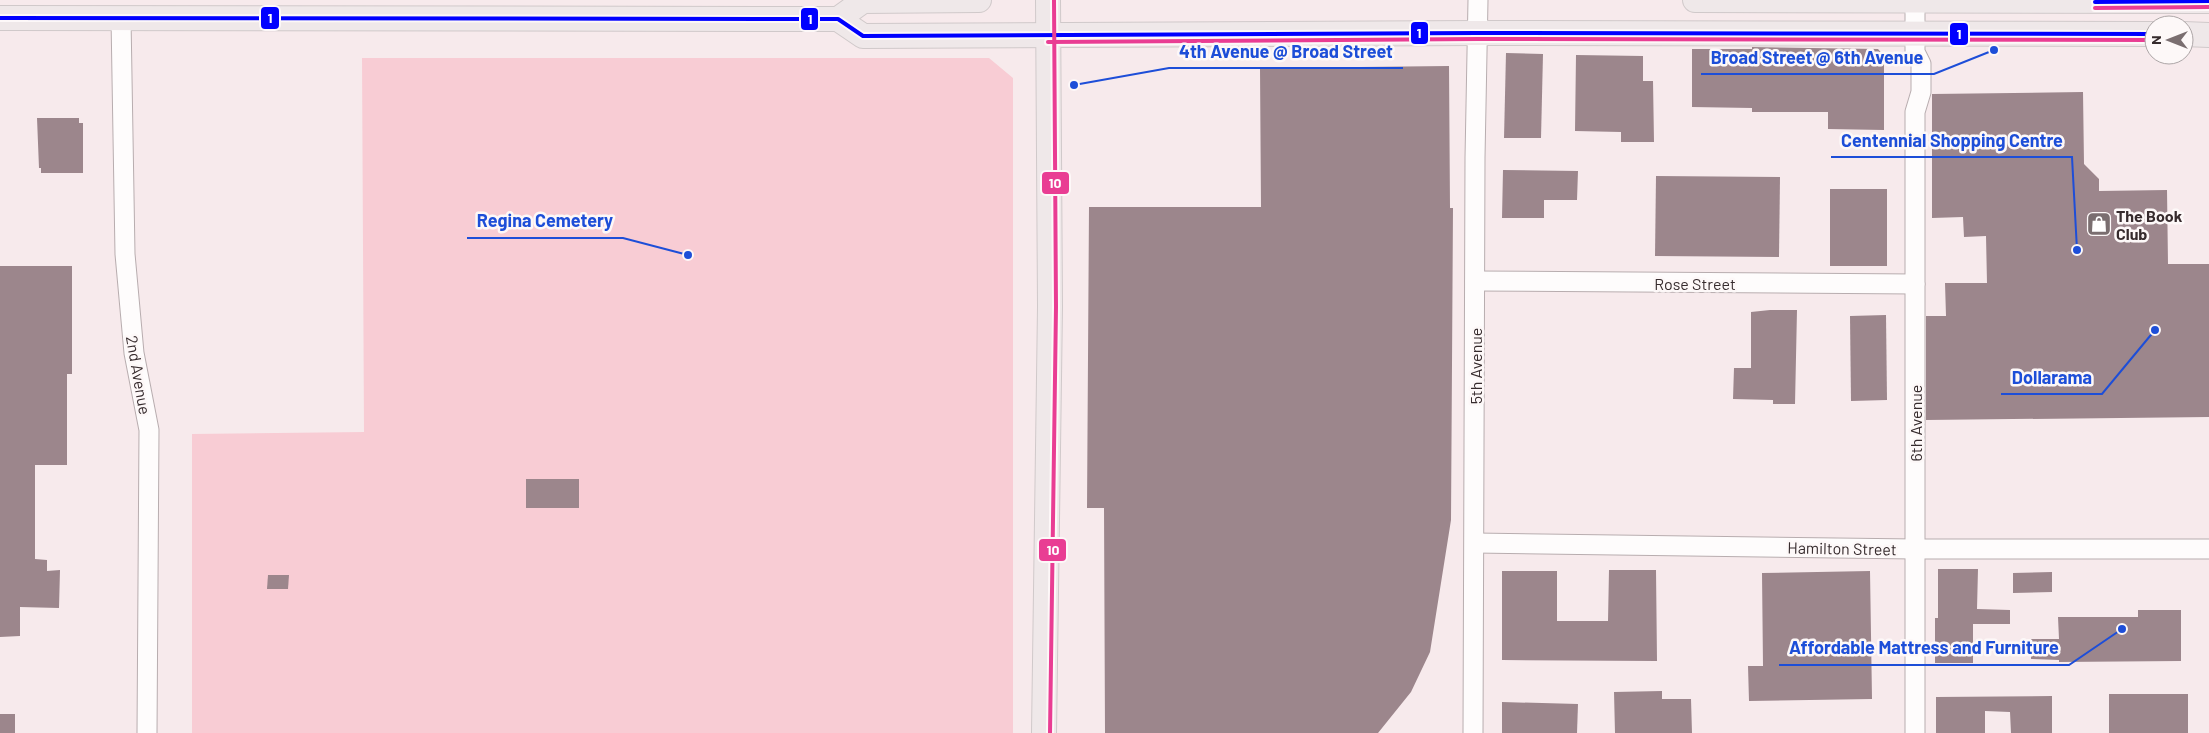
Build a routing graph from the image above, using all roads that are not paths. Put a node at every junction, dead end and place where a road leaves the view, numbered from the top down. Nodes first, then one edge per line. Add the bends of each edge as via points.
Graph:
1 (978, 0) edge
2 (1048, 0) edge
3 (1478, 0) edge
4 (1695, 0) edge
5 (1915, 1) edge
6 (2209, 1) edge
7 (0, 18) edge
8 (121, 18) junction
9 (838, 18) junction
10 (1477, 33) junction
11 (2144, 34) edge
12 (2194, 34) edge
13 (2209, 35) edge
14 (1048, 36) junction
15 (1915, 43) junction
16 (1475, 281) junction
17 (1915, 284) junction
18 (1475, 543) junction
19 (1915, 549) junction
20 (2209, 549) edge
21 (147, 733) edge
22 (1044, 733) edge
23 (1473, 733) edge
24 (1915, 733) edge

1 - 9 main road via 863,1
2 - 14 main road
3 - 10 street, 5th Avenue
4 - 5 main road
5 - 6 main road
5 - 15 street, 6th Avenue
7 - 8 main road
8 - 9 main road
8 - 21 street, 2nd Avenue via 125,254 134,353 149,430
9 - 14 main road via 864,36
10 - 14 main road
10 - 15 main road
10 - 16 street, 5th Avenue
11 - 15 main road
12 - 13 main road
14 - 22 main road via 1050,307
15 - 17 street, 6th Avenue via 1908,64 1908,92 1915,112
16 - 17 street, Rose Street
16 - 18 street, 5th Avenue
17 - 19 street, 6th Avenue
18 - 19 street, Hamilton Street
18 - 23 street, 5th Avenue
19 - 20 street, Hamilton Street
19 - 24 street, 6th Avenue

